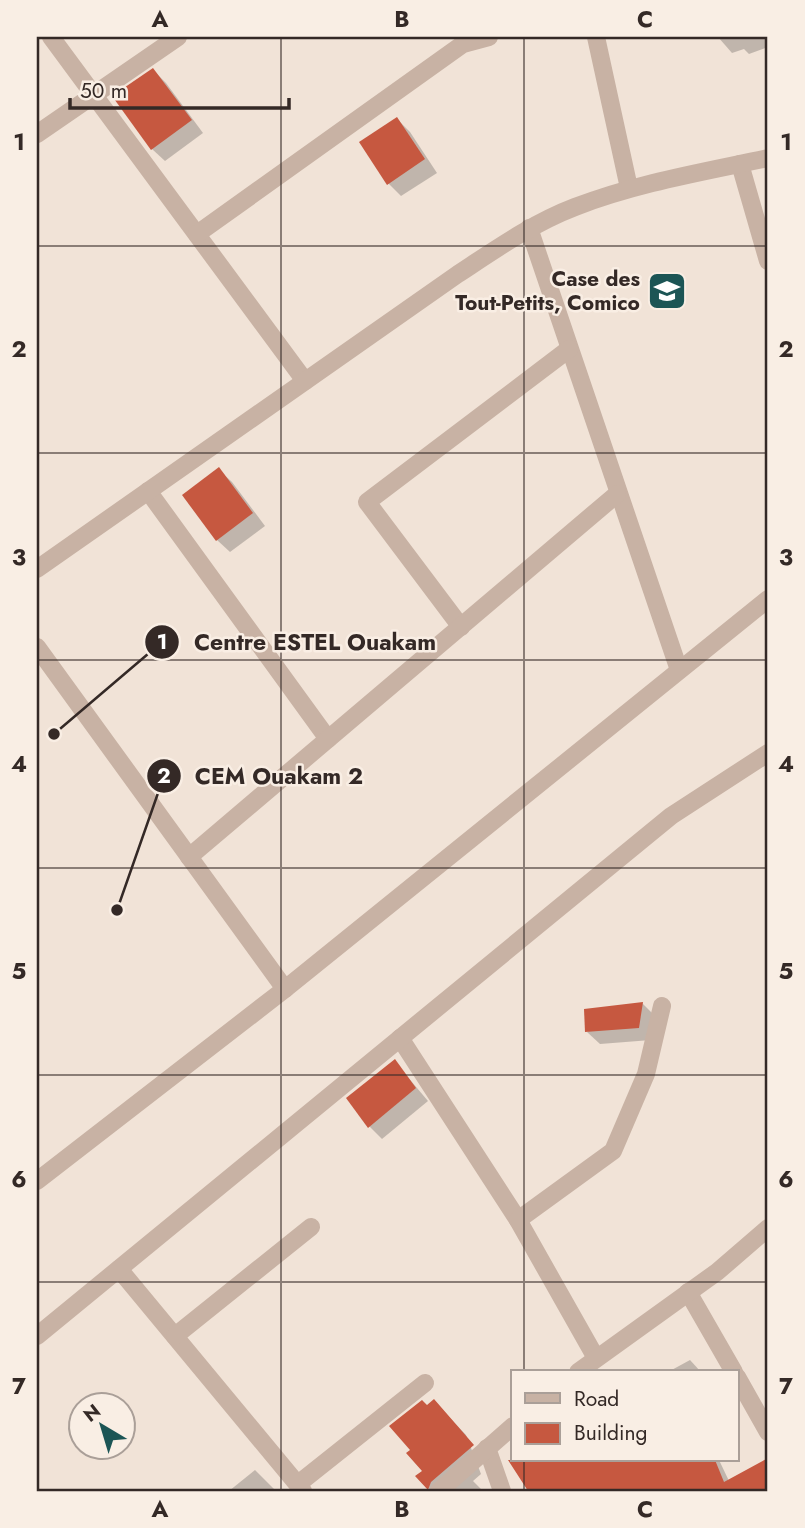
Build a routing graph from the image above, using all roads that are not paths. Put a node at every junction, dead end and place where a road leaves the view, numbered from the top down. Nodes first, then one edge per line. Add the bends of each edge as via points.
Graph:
1 (51, 37) edge
2 (178, 37) edge
3 (489, 37) edge
4 (596, 37) edge
5 (461, 40) edge
6 (155, 43) edge
7 (94, 94) junction
8 (37, 134) edge
9 (768, 158) edge
10 (740, 164) junction
11 (629, 188) junction
12 (529, 228) junction
13 (197, 234) junction
14 (768, 261) edge
15 (569, 349) junction
16 (305, 381) junction
17 (148, 491) junction
18 (617, 494) junction
19 (37, 569) edge
20 (768, 599) edge
21 (461, 626) junction
22 (37, 647) edge
23 (678, 670) junction
24 (328, 739) junction
25 (768, 753) edge
26 (189, 857) junction
27 (285, 989) junction
28 (662, 1006) dead end
29 (400, 1038) junction
30 (37, 1181) edge
31 (518, 1220) junction
32 (311, 1227) dead end
33 (768, 1228) edge
34 (119, 1269) junction
35 (688, 1292) junction
36 (37, 1336) edge
37 (175, 1336) junction
38 (596, 1358) junction
39 (581, 1370) edge
40 (734, 1370) edge
41 (738, 1378) edge
42 (425, 1383) dead end
43 (511, 1428) edge
44 (768, 1432) edge
45 (486, 1448) junction
46 (301, 1488) edge
47 (439, 1491) edge
48 (502, 1491) edge

1 - 7 street
2 - 6 street
3 - 5 street
4 - 11 street
5 - 13 street
6 - 7 street
7 - 8 street
7 - 13 street
9 - 10 street
10 - 11 street
10 - 14 street
11 - 12 street
12 - 15 street
12 - 16 street
13 - 16 street
15 - 18 street
15 - 21 street via 367,502
16 - 17 street
17 - 19 street
17 - 24 street
18 - 21 street
18 - 23 street
20 - 23 street
21 - 24 street
22 - 26 street
23 - 27 street
24 - 26 street
25 - 29 street via 670,816
26 - 27 street
27 - 30 street
28 - 31 street via 646,1074 613,1152
29 - 31 street
29 - 34 street
31 - 38 street
32 - 37 street
33 - 35 street
34 - 36 street
34 - 37 street
35 - 38 street
35 - 40 street
37 - 46 street
38 - 39 street
41 - 44 street
42 - 46 street
43 - 45 street
45 - 47 street
45 - 48 street

